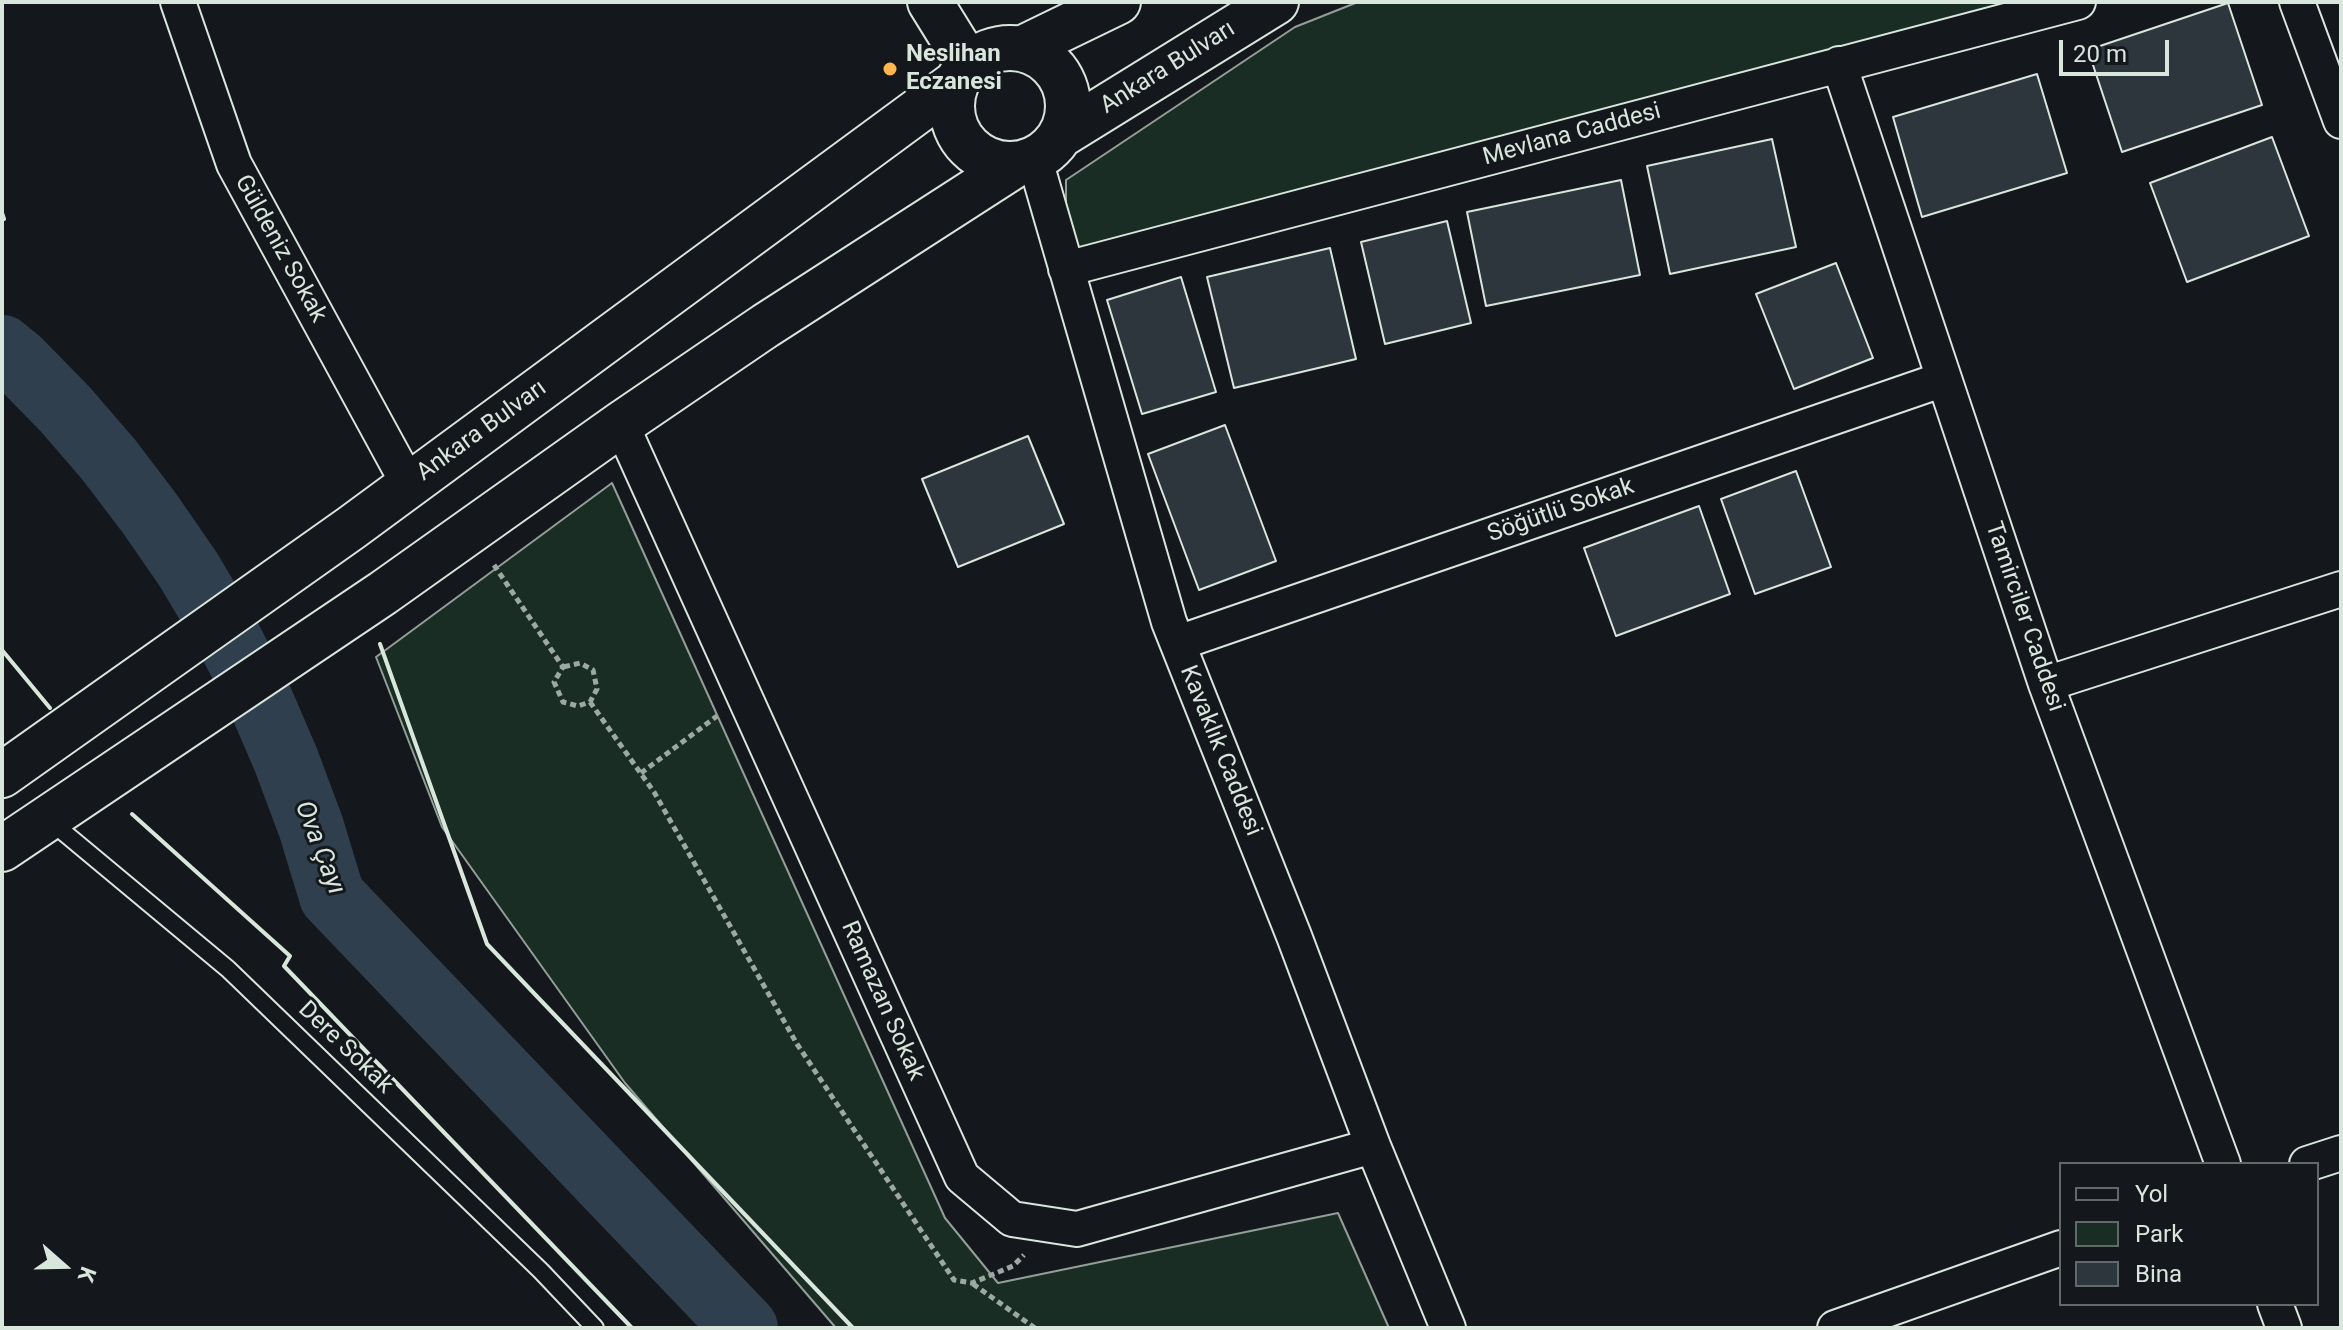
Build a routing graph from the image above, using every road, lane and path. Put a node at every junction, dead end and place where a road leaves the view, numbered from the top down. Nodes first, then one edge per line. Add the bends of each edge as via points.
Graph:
1 (178, 2) edge
2 (930, 2) edge
3 (1118, 2) edge
4 (1276, 2) edge
5 (2078, 2) edge
6 (2297, 2) edge
7 (1021, 49) junction
8 (1839, 64) junction
9 (963, 74) junction
10 (2341, 121) edge
11 (1037, 153) junction
12 (1066, 269) junction
13 (1944, 379) junction
14 (621, 424) junction
15 (409, 485) junction
16 (471, 531) junction
17 (2341, 589) edge
18 (1178, 643) junction
19 (563, 667) junction
20 (2046, 684) junction
21 (744, 696) junction
22 (590, 702) junction
23 (17, 766) edge
24 (641, 773) junction
25 (56, 813) junction
26 (2, 849) edge
27 (1373, 1146) junction
28 (2341, 1153) edge
29 (2222, 1162) edge
30 (2313, 1162) edge
31 (1053, 1225) junction
32 (2059, 1249) edge
33 (972, 1283) junction
34 (2276, 1306) edge
35 (595, 1328) edge
36 (1035, 1328) edge
37 (1448, 1328) edge
38 (1835, 1328) edge
39 (2284, 1328) edge

1 - 15 street, Güldeniz Sokak via 234,164
2 - 9 main road
3 - 7 main road, Ankara Bulvarı
4 - 11 main road, Ankara Bulvarı
5 - 8 street, Mevlana Caddesi
6 - 10 street
7 - 9 main road, Ankara Bulvarı via 985,53
7 - 11 main road, Ankara Bulvarı via 1052,66 1068,99 1067,117
8 - 12 street, Mevlana Caddesi
8 - 13 street, Tamirciler Caddesi
9 - 11 main road via 952,101 953,122 976,155 994,163
9 - 15 main road, Ankara Bulvarı
11 - 12 street, Kavaklık Caddesi
11 - 14 main road, Ankara Bulvarı
12 - 18 street, Kavaklık Caddesi
13 - 18 street, Söğütlü Sokak
13 - 20 street, Tamirciler Caddesi
14 - 16 main road, Ankara Bulvarı
14 - 21 street, Ramazan Sokak
15 - 23 main road, Ankara Bulvarı
16 - 19 path
16 - 25 main road, Ankara Bulvarı
17 - 20 street
18 - 27 street, Kavaklık Caddesi
19 - 22 path via 580,663 593,670 597,689
19 - 22 path via 554,682 563,702
20 - 29 street, Tamirciler Caddesi
21 - 24 path
21 - 31 street, Ramazan Sokak via 962,1177 1012,1219
22 - 24 path
24 - 33 path via 797,1044 954,1280
25 - 26 main road
25 - 35 lane, Dere Sokak via 228,969
27 - 31 street, Ramazan Sokak via 1077,1229
27 - 37 street, Kavaklık Caddesi
28 - 30 street
31 - 33 path via 1013,1266
32 - 38 street
33 - 36 path
34 - 39 street

